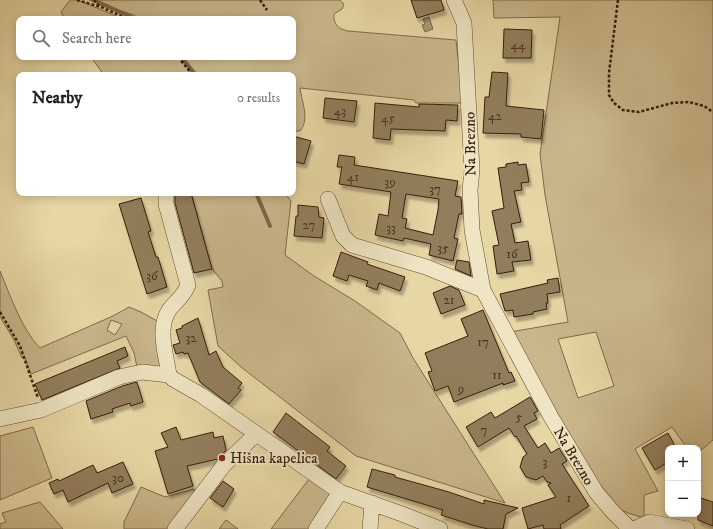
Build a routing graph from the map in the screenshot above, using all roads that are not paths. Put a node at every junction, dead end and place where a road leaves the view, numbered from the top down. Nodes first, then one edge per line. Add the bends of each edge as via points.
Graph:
1 (454, 0) edge
2 (166, 196) edge
3 (328, 199) dead end
4 (483, 290) junction
5 (169, 375) junction
6 (0, 419) edge
7 (256, 434) junction
8 (340, 492) junction
9 (372, 503) junction
10 (175, 529) edge
11 (316, 529) edge
12 (370, 529) edge
13 (440, 529) edge
14 (630, 529) edge
15 (634, 529) edge
16 (687, 529) edge

1 - 4 street, Na Brezno via 464,23 472,170 472,230
2 - 5 street via 188,285 186,293 170,309 163,325
3 - 4 street via 343,236 352,245 426,267
4 - 14 street, Na Brezno via 550,417 596,492
5 - 6 street via 142,372 119,377 42,410
5 - 7 street
7 - 8 street
7 - 10 street via 224,465
8 - 9 street
8 - 11 street
9 - 12 street
9 - 13 street
15 - 16 street via 649,522

